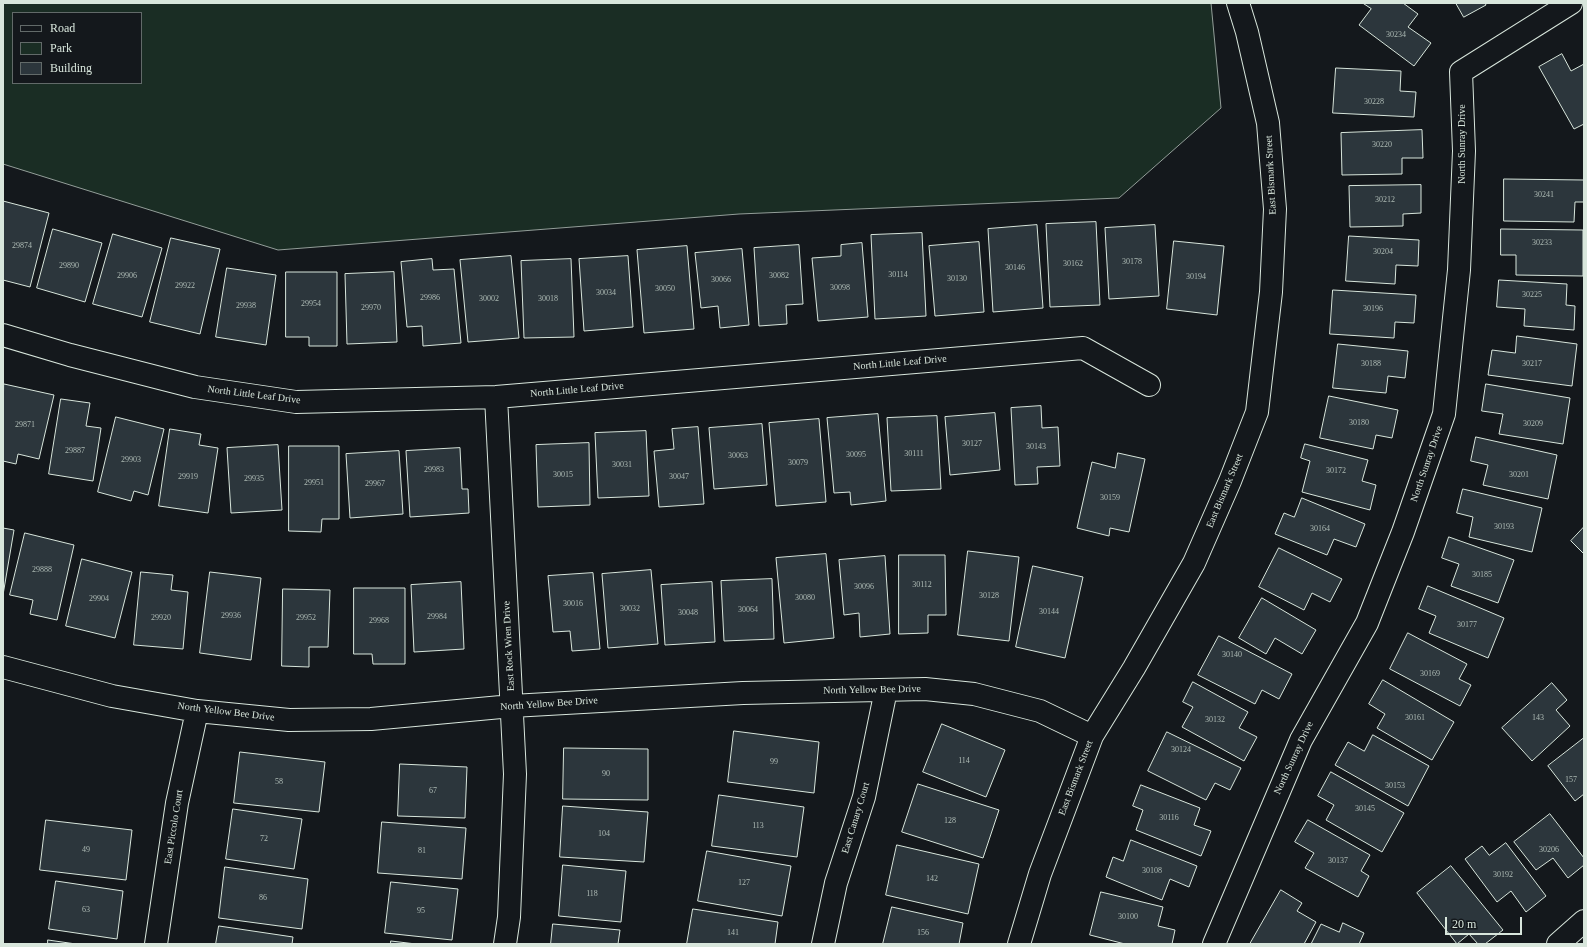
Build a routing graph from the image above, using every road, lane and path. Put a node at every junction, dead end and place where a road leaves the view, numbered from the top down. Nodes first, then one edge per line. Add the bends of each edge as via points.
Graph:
1 (1238, 3) edge
2 (1571, 3) edge
3 (3, 335) edge
4 (1148, 385) dead end
5 (496, 397) junction
6 (3, 667) edge
7 (886, 690) junction
8 (512, 706) junction
9 (197, 711) junction
10 (1092, 736) junction
11 (1584, 921) edge
12 (156, 944) edge
13 (505, 944) edge
14 (823, 944) edge
15 (1019, 944) edge
16 (1214, 944) edge
17 (1558, 944) edge

1 - 10 street, East Bismark Street via 1268,123 1274,209 1271,292 1257,412 1194,563
2 - 16 street, North Sunray Drive via 1461,72 1464,151 1459,270 1444,414 1404,532 1367,623 1301,740
3 - 5 street, North Little Leaf Drive via 195,387 296,402
4 - 5 street, North Little Leaf Drive via 1082,348
5 - 8 street, East Rock Wren Drive
6 - 9 street, North Yellow Bee Drive via 112,696
7 - 8 street, North Yellow Bee Drive via 743,692
7 - 10 street, North Yellow Bee Drive via 925,689 974,694 1040,711
7 - 14 street, East Canary Court via 864,797 836,883
8 - 9 street, North Yellow Bee Drive via 372,718 288,720
8 - 13 street, East Rock Wren Drive via 515,774 509,917
9 - 12 street, East Piccolo Court via 176,803
10 - 15 street, East Bismark Street via 1040,874
11 - 17 street

